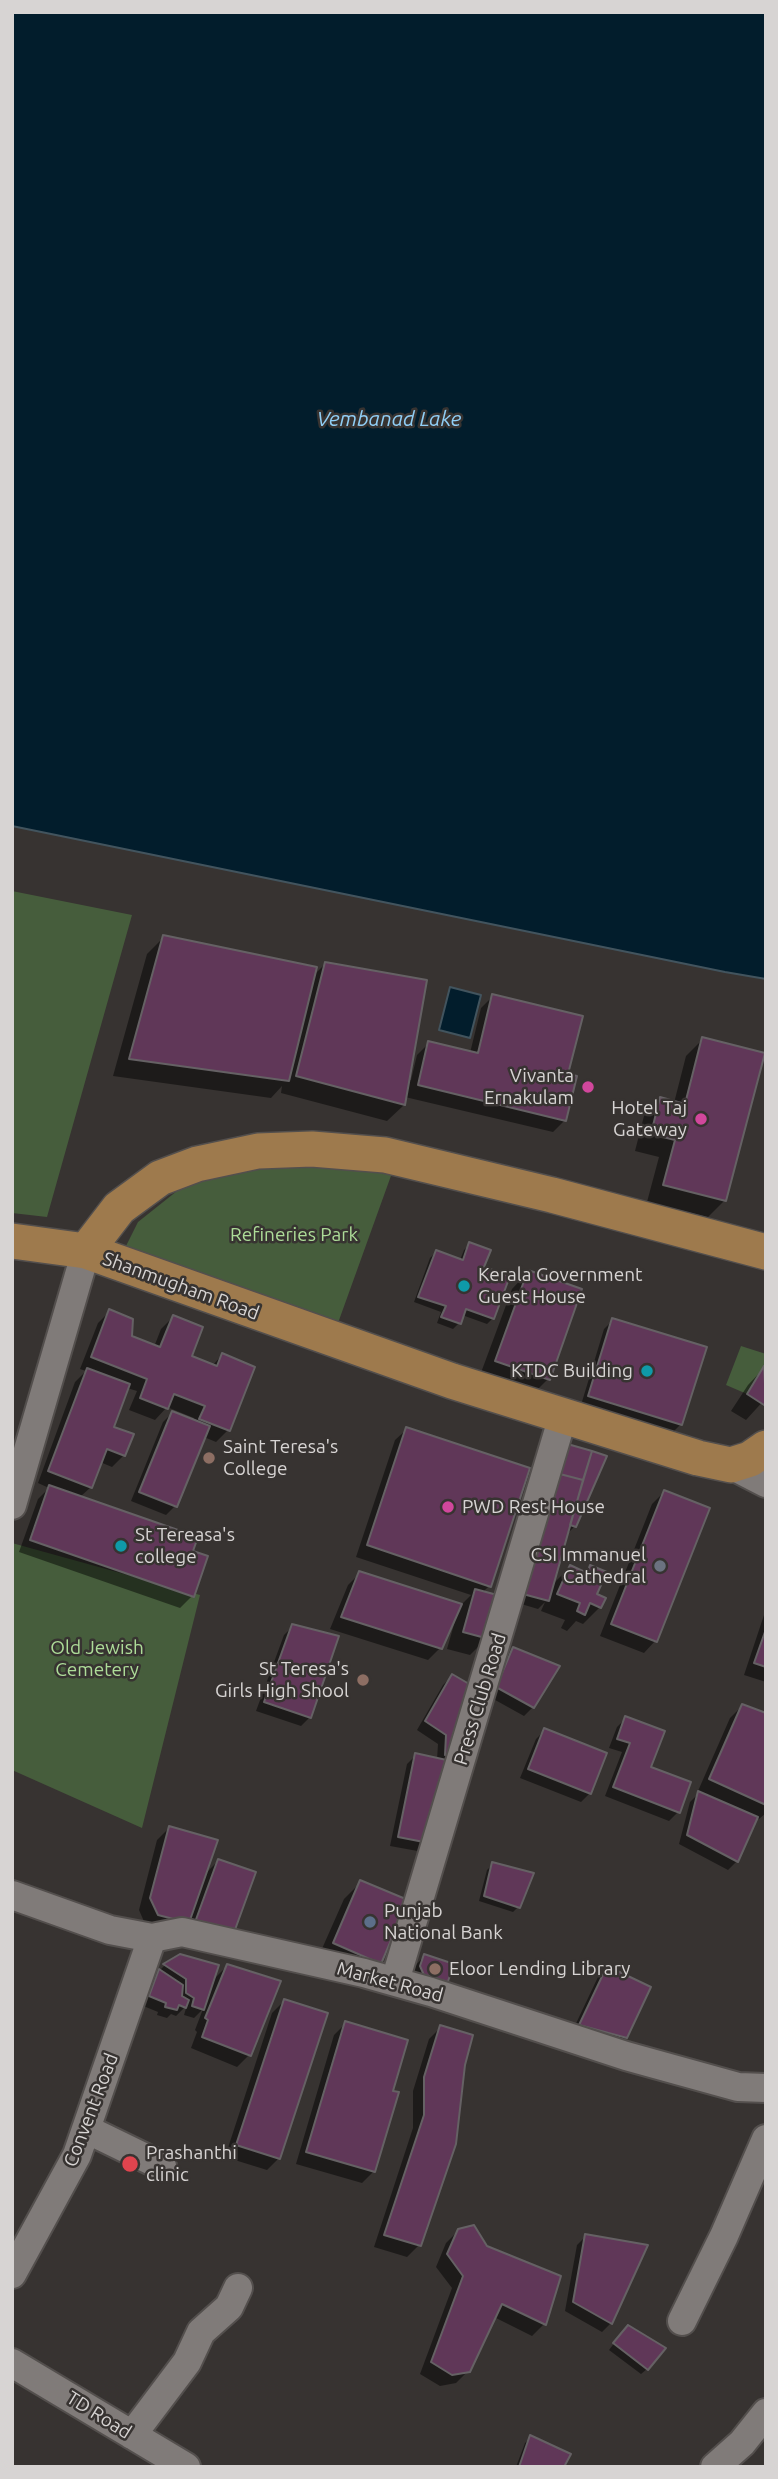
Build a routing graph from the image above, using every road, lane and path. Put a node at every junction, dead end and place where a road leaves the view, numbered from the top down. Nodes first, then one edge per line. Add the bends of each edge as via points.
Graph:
1 (12, 1241) edge
2 (86, 1251) junction
3 (766, 1252) edge
4 (563, 1416) junction
5 (766, 1448) edge
6 (731, 1465) junction
7 (766, 1483) edge
8 (12, 1506) edge
9 (12, 1895) edge
10 (152, 1938) junction
11 (395, 1981) junction
12 (766, 2088) edge
13 (86, 2129) junction
14 (766, 2140) edge
15 (162, 2166) dead end
16 (12, 2274) edge
17 (237, 2288) dead end
18 (682, 2321) dead end
19 (12, 2363) edge
20 (766, 2413) edge
21 (132, 2435) junction
22 (186, 2467) edge
23 (715, 2467) edge

1 - 2 main road
2 - 3 main road, Shanmugham Road via 118,1208 160,1178 197,1164 258,1151 312,1149 385,1155
2 - 4 main road, Shanmugham Road
2 - 8 street
4 - 6 main road, Shanmugham Road
4 - 11 street, Press Club Road
5 - 6 main road
6 - 7 street
9 - 10 street, Market Road via 110,1930
10 - 11 street, Market Road via 183,1932
10 - 13 street, Convent Road
11 - 12 street, Market Road via 626,2056 738,2087
13 - 15 street
13 - 16 street, Convent Road via 77,2155
14 - 18 street
17 - 21 street via 229,2307 201,2332 187,2362
19 - 21 street, TD Road
20 - 23 street
21 - 22 street, TD Road

